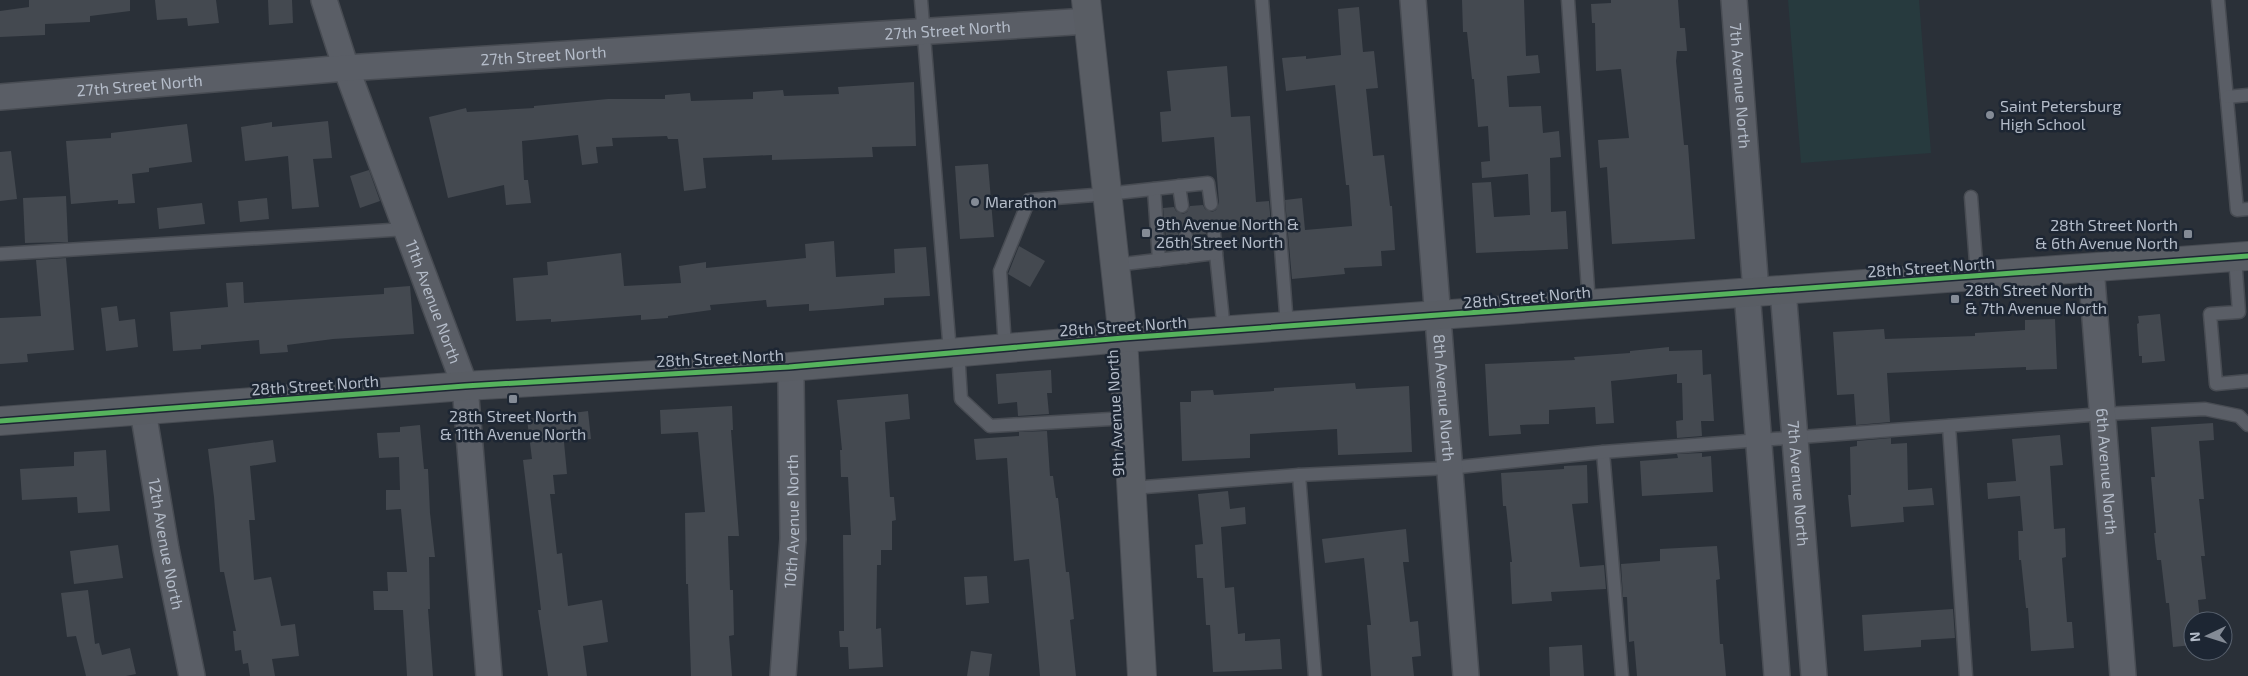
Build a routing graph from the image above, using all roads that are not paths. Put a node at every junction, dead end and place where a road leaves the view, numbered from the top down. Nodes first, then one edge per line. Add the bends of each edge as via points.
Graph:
1 (324, 0) edge
2 (921, 0) edge
3 (1262, 0) edge
4 (1413, 0) edge
5 (1568, 0) edge
6 (1734, 0) edge
7 (2218, 0) edge
8 (1087, 10) edge
9 (924, 33) junction
10 (346, 68) junction
11 (2248, 96) edge
12 (2227, 97) junction
13 (0, 98) edge
14 (1179, 186) junction
15 (1154, 189) junction
16 (1107, 194) junction
17 (1971, 196) dead end
18 (1211, 204) dead end
19 (1182, 206) dead end
20 (2248, 209) edge
21 (407, 229) junction
22 (1214, 234) dead end
23 (1186, 236) dead end
24 (1216, 253) junction
25 (0, 254) edge
26 (2241, 256) edge
27 (1186, 257) junction
28 (1159, 260) junction
29 (1115, 265) junction
30 (2092, 267) junction
31 (1977, 276) junction
32 (1784, 290) junction
33 (1752, 292) junction
34 (1589, 304) junction
35 (1437, 316) junction
36 (1287, 326) junction
37 (1224, 330) junction
38 (1123, 338) junction
39 (1005, 347) junction
40 (954, 351) junction
41 (789, 367) junction
42 (2248, 381) edge
43 (465, 386) junction
44 (143, 411) junction
45 (2103, 414) junction
46 (1128, 418) junction
47 (0, 421) edge
48 (2248, 425) edge
49 (1949, 426) junction
50 (1795, 437) junction
51 (1759, 440) junction
52 (1603, 452) junction
53 (1449, 468) junction
54 (1299, 475) junction
55 (1132, 488) junction
56 (192, 676) edge
57 (489, 676) edge
58 (783, 676) edge
59 (1142, 676) edge
60 (1315, 676) edge
61 (1466, 676) edge
62 (1622, 676) edge
63 (1777, 676) edge
64 (1814, 676) edge
65 (1966, 676) edge
66 (2123, 676) edge

1 - 10 street, 11th Avenue North
2 - 9 lane
3 - 36 lane
4 - 35 street, 8th Avenue North
5 - 34 lane
6 - 33 street, 7th Avenue North
7 - 12 lane
8 - 9 street, 27th Street North
8 - 16 street, 9th Avenue North
9 - 10 street, 27th Street North
9 - 40 lane
10 - 13 street, 27th Street North
10 - 21 street, 11th Avenue North
11 - 12 lane
12 - 20 lane via 2237,210
14 - 15 lane
14 - 18 lane via 1208,183
14 - 19 lane
15 - 16 lane
15 - 28 lane
16 - 29 street, 9th Avenue North
16 - 39 lane via 1029,200 1000,271
17 - 31 lane
21 - 25 lane
21 - 43 street, 11th Avenue North
22 - 24 lane
23 - 27 lane
24 - 27 lane
24 - 37 lane
26 - 30 street, 28th Street North
26 - 42 lane via 2239,312 2210,314 2216,384
27 - 28 lane
28 - 29 lane
29 - 38 street, 9th Avenue North
30 - 31 street, 28th Street North
30 - 45 street, 6th Avenue North
31 - 32 street, 28th Street North
32 - 33 street, 28th Street North
32 - 50 street, 7th Avenue North
33 - 34 street, 28th Street North
33 - 51 street, 7th Avenue North
34 - 35 street, 28th Street North
35 - 36 street, 28th Street North
35 - 53 street, 8th Avenue North
36 - 37 street, 28th Street North
37 - 38 street, 28th Street North
38 - 39 street, 28th Street North
38 - 46 street, 9th Avenue North
39 - 40 street, 28th Street North
40 - 41 street, 28th Street North
40 - 46 lane via 961,400 990,426
41 - 43 street, 28th Street North
41 - 58 street, 10th Avenue North via 793,539
43 - 44 street, 28th Street North
43 - 57 street, 11th Avenue North
44 - 47 street, 28th Street North
44 - 56 street, 12th Avenue North
45 - 48 lane via 2205,409 2239,416
45 - 49 lane
45 - 66 street, 6th Avenue North
46 - 55 street, 9th Avenue North
49 - 50 lane
49 - 65 lane
50 - 51 lane
50 - 64 street, 7th Avenue North
51 - 52 lane
51 - 63 street, 7th Avenue North
52 - 53 lane
52 - 62 lane
53 - 54 lane
53 - 61 street, 8th Avenue North
54 - 55 lane
54 - 60 lane
55 - 59 street, 9th Avenue North

